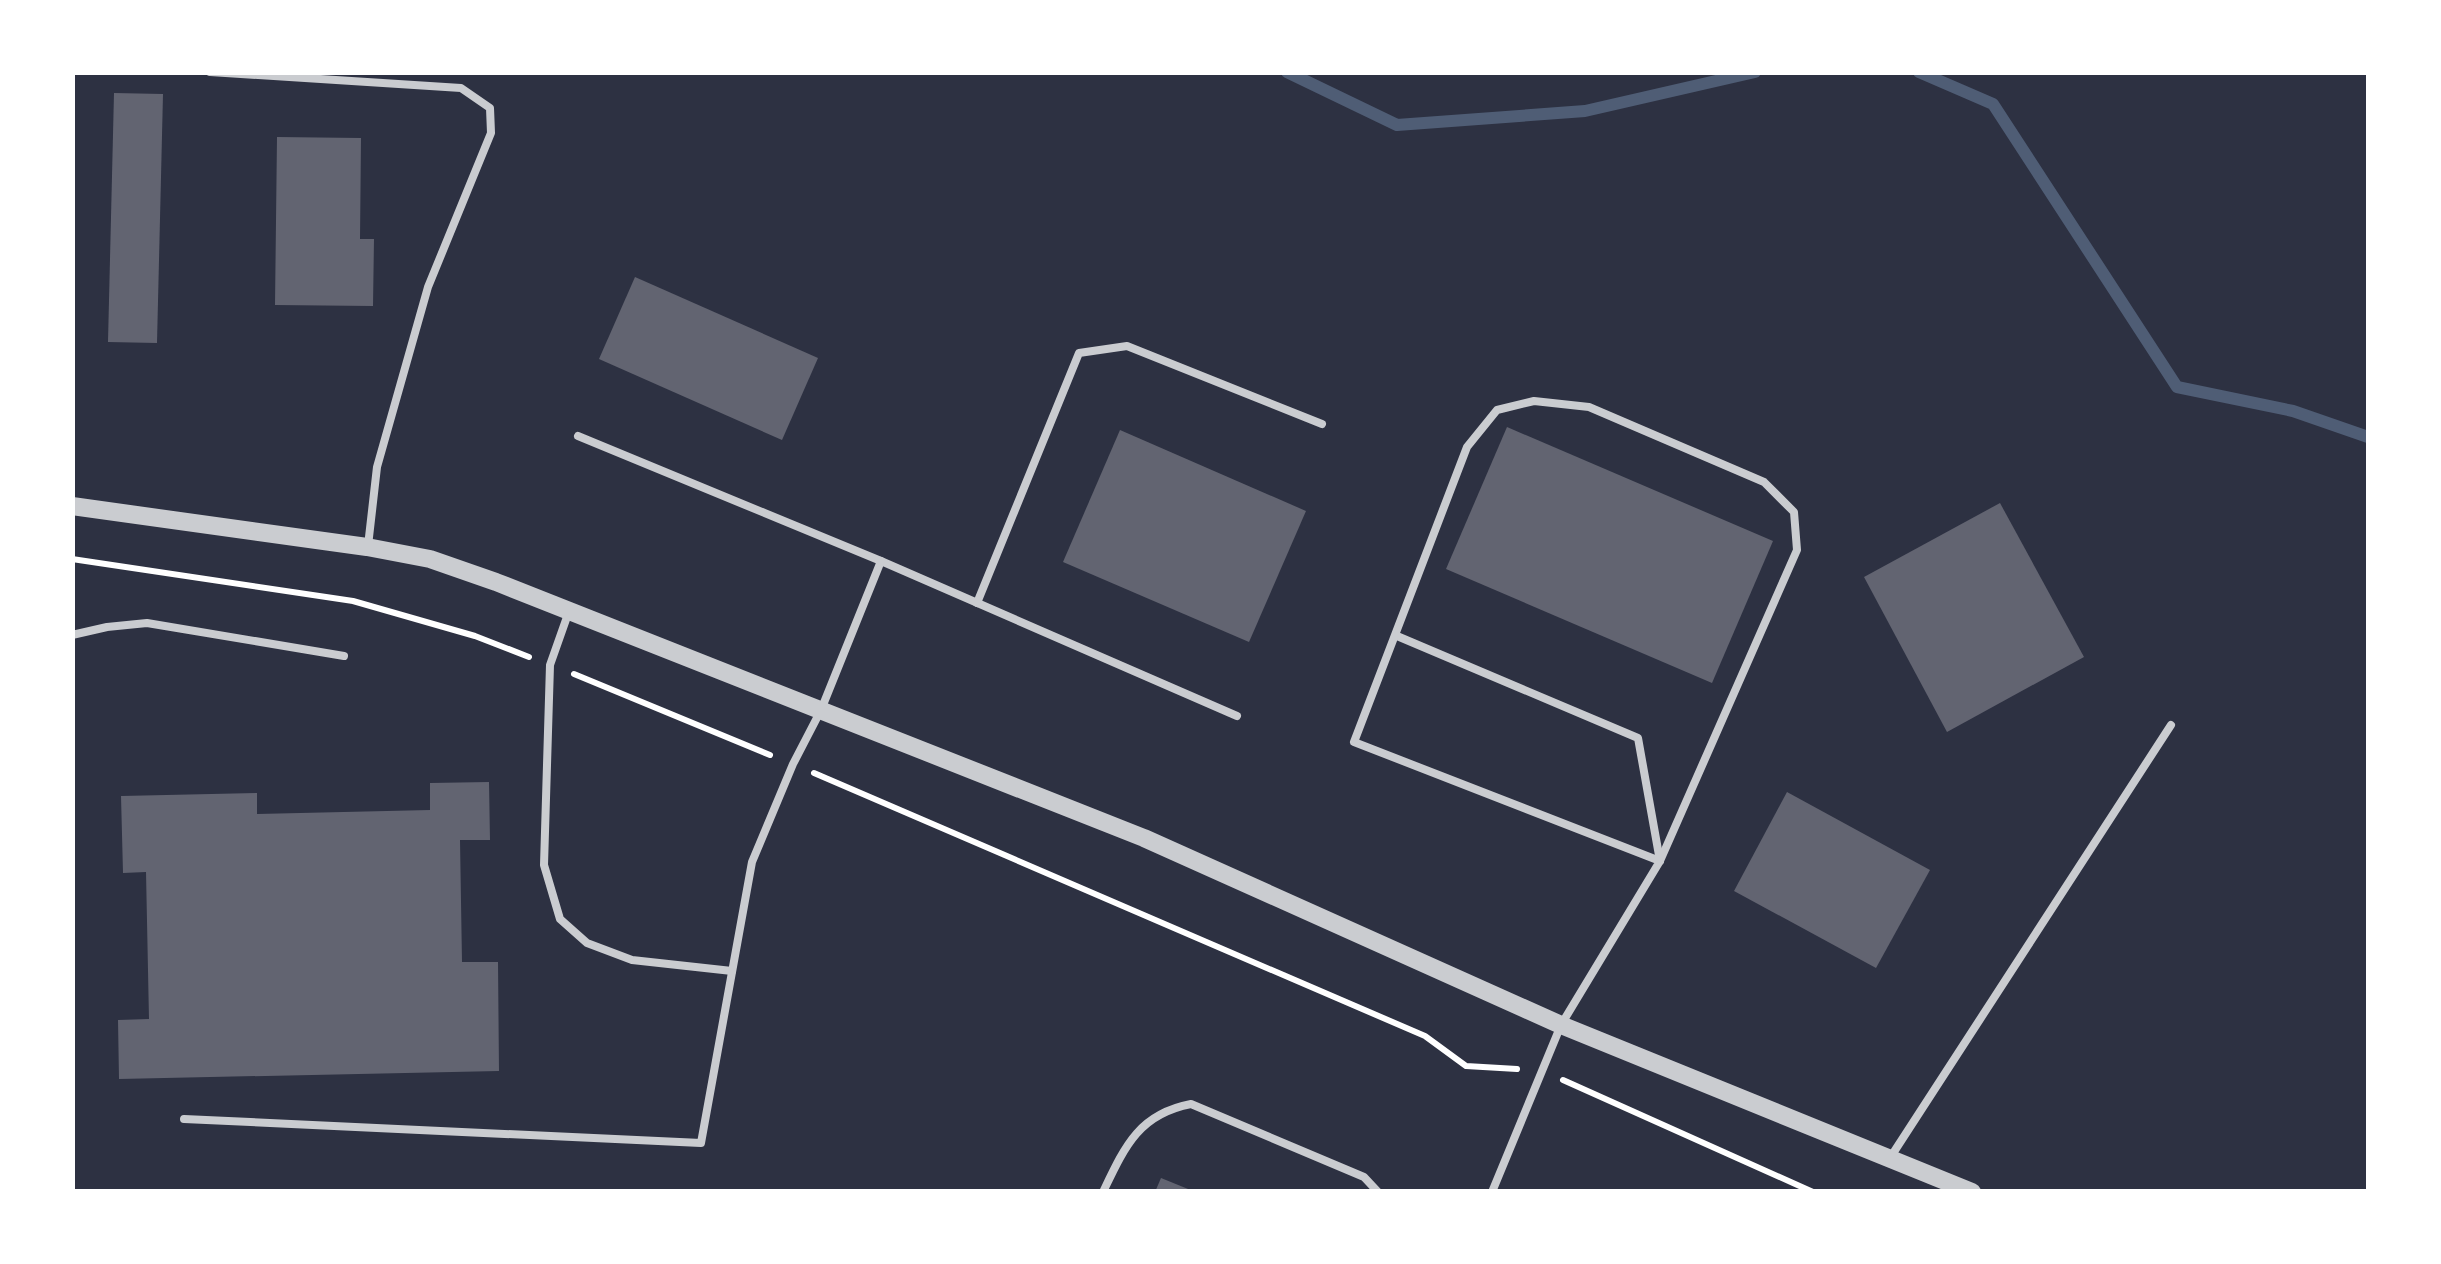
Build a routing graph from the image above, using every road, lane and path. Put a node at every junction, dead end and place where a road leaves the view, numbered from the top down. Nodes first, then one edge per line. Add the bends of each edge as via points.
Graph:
1 (210, 72) edge
2 (1322, 424) dead end
3 (578, 436) dead end
4 (72, 506) edge
5 (368, 546) junction
6 (72, 559) edge
7 (881, 561) junction
8 (978, 604) junction
9 (570, 610) junction
10 (72, 635) edge
11 (1397, 636) junction
12 (344, 656) dead end
13 (550, 666) junction
14 (820, 710) junction
15 (1237, 716) dead end
16 (2172, 725) dead end
17 (792, 764) junction
18 (1660, 862) junction
19 (732, 971) junction
20 (1562, 1025) junction
21 (1542, 1071) junction
22 (184, 1119) dead end
23 (1890, 1158) junction
24 (1103, 1192) edge
25 (1378, 1192) edge
26 (1492, 1192) edge
27 (1813, 1192) edge
28 (1972, 1192) edge

1 - 5 lane via 461,88 490,108 491,134 428,286 376,467
2 - 8 lane via 1126,346 1079,353
3 - 7 lane
4 - 5 street
5 - 9 street via 430,560
6 - 13 path via 353,600
7 - 8 lane
7 - 14 lane
8 - 15 lane
9 - 13 lane
9 - 14 street
10 - 12 lane via 147,624
11 - 18 lane via 1638,738
11 - 18 lane via 1354,742
11 - 18 lane via 1467,447 1498,410 1534,402 1589,408 1764,482 1794,512 1797,550
13 - 17 path
13 - 19 lane via 544,864 560,919 588,943 632,960
14 - 17 lane
14 - 20 street via 1144,838
16 - 23 lane
17 - 19 lane via 752,862
17 - 21 path via 1424,1036 1466,1066
18 - 20 lane
19 - 22 lane via 701,1144
20 - 21 lane
20 - 23 street
21 - 26 lane
21 - 27 path
23 - 28 street
24 - 25 lane via 1141,1129 1166,1109 1192,1104 1364,1177

